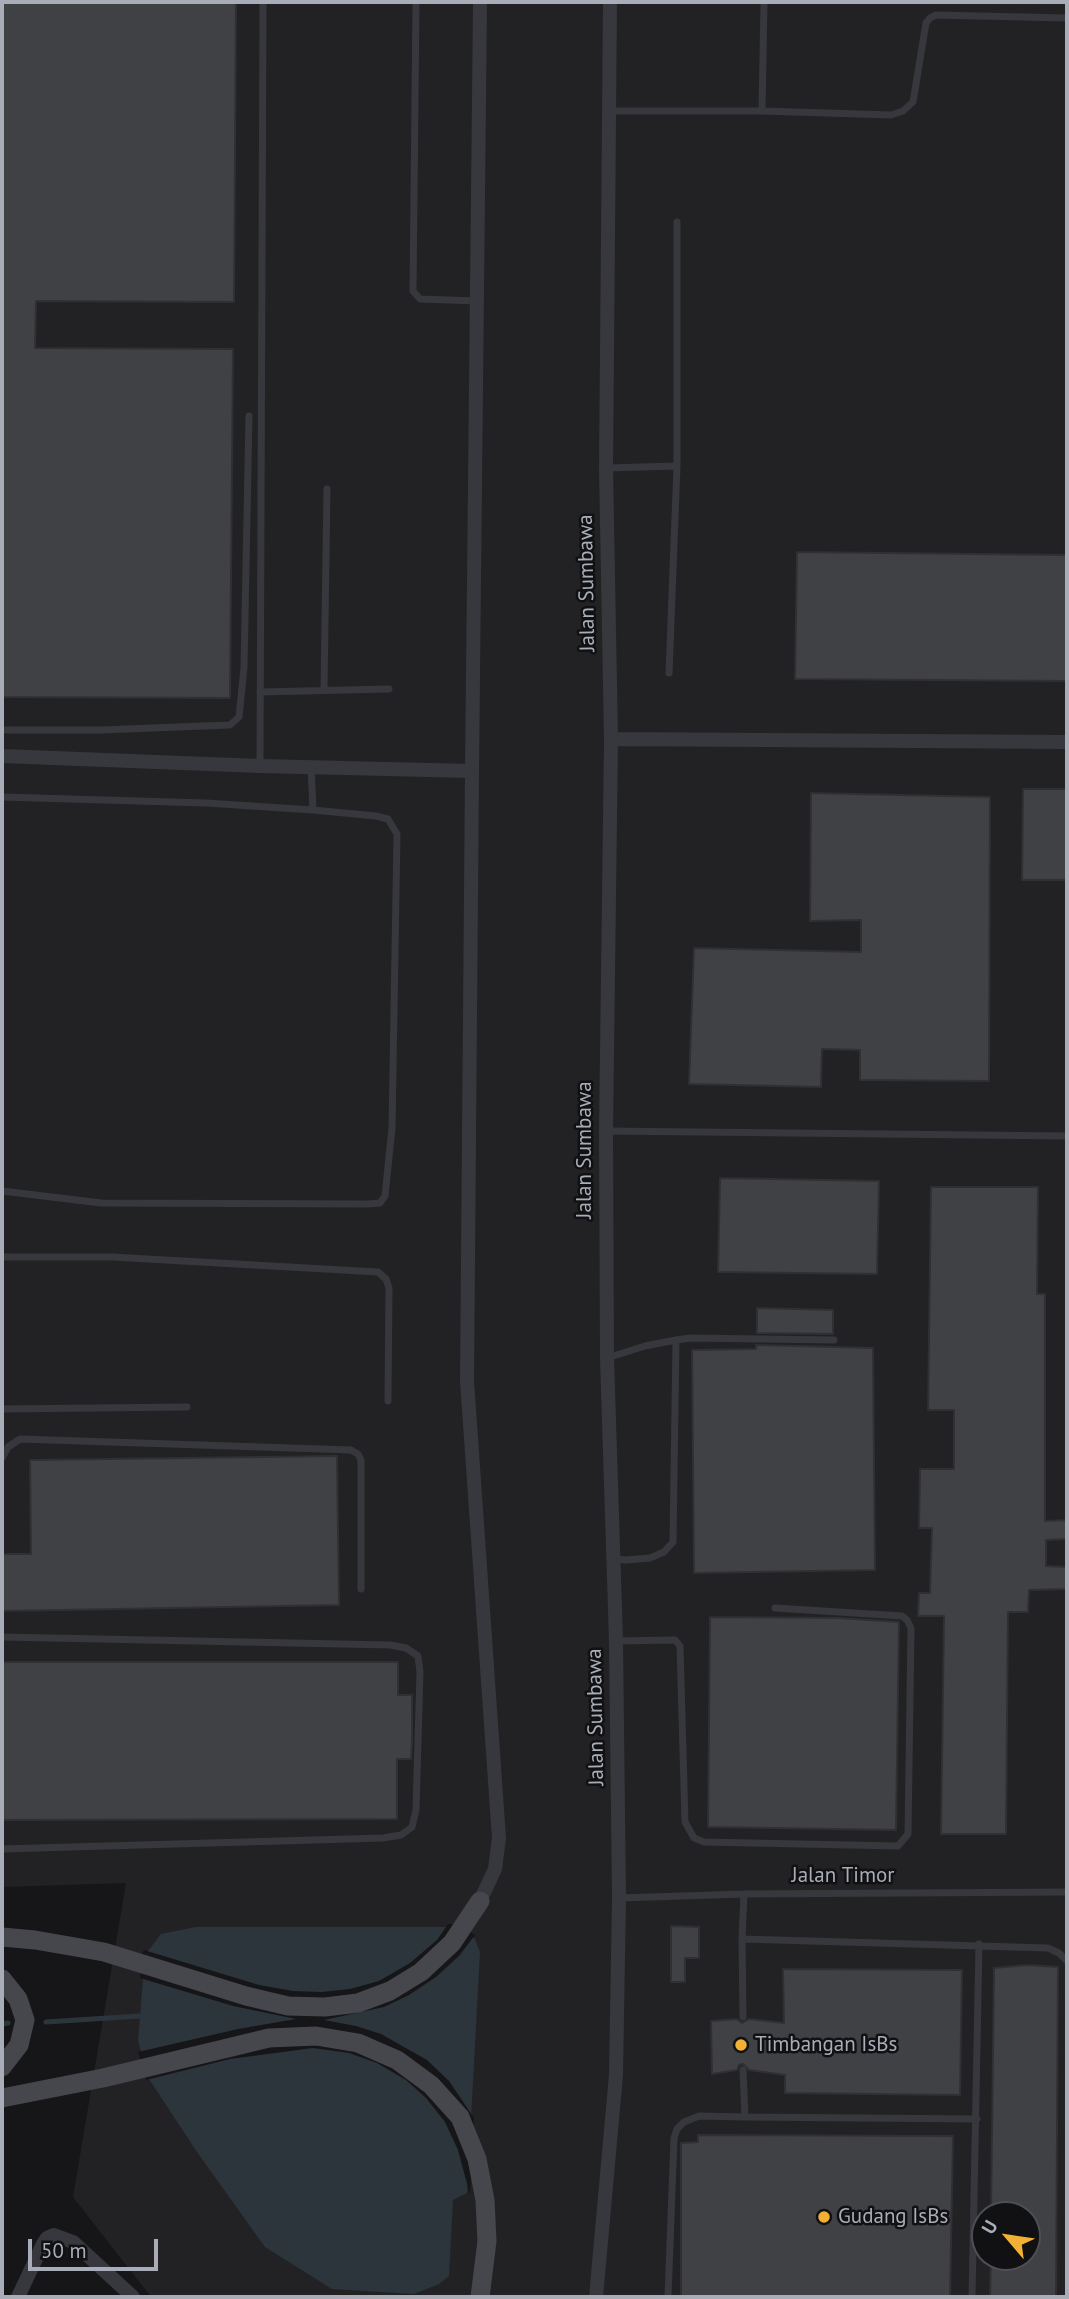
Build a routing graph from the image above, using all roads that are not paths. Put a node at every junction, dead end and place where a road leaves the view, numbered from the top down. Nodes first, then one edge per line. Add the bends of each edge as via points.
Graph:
1 (263, 2) edge
2 (416, 2) edge
3 (480, 2) edge
4 (610, 2) edge
5 (765, 2) edge
6 (1067, 18) edge
7 (610, 111) junction
8 (762, 111) junction
9 (677, 222) dead end
10 (477, 301) junction
11 (249, 416) dead end
12 (677, 466) junction
13 (606, 468) junction
14 (327, 489) dead end
15 (669, 673) dead end
16 (389, 689) dead end
17 (324, 690) junction
18 (260, 692) junction
19 (2, 730) edge
20 (611, 739) junction
21 (1067, 742) edge
22 (2, 756) edge
23 (260, 766) junction
24 (312, 766) junction
25 (472, 771) junction
26 (2, 797) edge
27 (313, 810) junction
28 (606, 1130) junction
29 (1067, 1136) edge
30 (2, 1191) edge
31 (2, 1257) edge
32 (677, 1339) junction
33 (834, 1340) dead end
34 (607, 1358) junction
35 (388, 1401) dead end
36 (187, 1407) dead end
37 (2, 1409) edge
38 (2, 1458) edge
39 (619, 1559) junction
40 (361, 1589) dead end
41 (775, 1608) dead end
42 (2, 1637) edge
43 (623, 1640) junction
44 (2, 1849) edge
45 (1067, 1892) edge
46 (744, 1894) junction
47 (619, 1898) junction
48 (480, 1901) joint
49 (2, 1937) edge
50 (742, 1939) junction
51 (979, 1944) junction
52 (1067, 1961) edge
53 (2, 1979) edge
54 (743, 2017) dead end
55 (2, 2067) edge
56 (743, 2070) dead end
57 (2, 2098) edge
58 (746, 2117) junction
59 (977, 2119) junction
60 (18, 2297) edge
61 (133, 2297) edge
62 (480, 2297) edge
63 (596, 2297) edge
64 (668, 2297) edge
65 (972, 2297) edge

1 - 18 lane
2 - 10 lane via 413,291 421,299
3 - 10 street
4 - 7 street, Jalan Sumbawa
5 - 8 lane
6 - 8 lane via 930,18 913,102 891,115
7 - 8 lane
7 - 13 street, Jalan Sumbawa
9 - 12 lane
10 - 25 street
11 - 19 lane via 239,717 230,725
12 - 13 lane
12 - 15 lane
13 - 20 street, Jalan Sumbawa
14 - 17 lane
16 - 17 lane
17 - 18 lane
18 - 23 lane
20 - 21 street
20 - 28 street, Jalan Sumbawa
22 - 23 street
23 - 24 street
24 - 25 street
24 - 27 lane
25 - 48 street via 467,1381 499,1838 495,1869
26 - 27 lane
27 - 30 lane via 388,819 397,834 392,1128 388,1188 380,1203 101,1203
28 - 29 lane
28 - 34 street, Jalan Sumbawa
31 - 35 lane via 112,1257 378,1272 389,1288
32 - 33 lane
32 - 34 lane
32 - 39 lane via 673,1542 650,1558
34 - 39 street, Jalan Sumbawa
36 - 37 lane
38 - 40 lane via 20,1438 351,1450 361,1460
39 - 43 street, Jalan Sumbawa
41 - 43 lane via 902,1616 907,1620 911,1628 908,1834 898,1846 704,1842 694,1838 685,1822 680,1646 675,1640
42 - 44 lane via 390,1645 418,1656 419,1672 416,1810 412,1827 401,1835
43 - 47 street, Jalan Sumbawa
45 - 46 lane, Jalan Timor
46 - 47 lane, Jalan Timor
46 - 50 lane
47 - 63 street, Jalan Sumbawa via 616,2075
48 - 49 main road via 452,1943 421,1972 358,2003 325,2007 288,2006 246,1996 104,1952
50 - 51 lane
50 - 54 lane
51 - 52 lane via 1048,1948
51 - 59 lane
53 - 55 main road via 18,1999 25,2020 19,2045
56 - 58 lane
57 - 62 main road via 269,2038 316,2036 358,2043 397,2060 422,2078 460,2117 477,2159 485,2200
58 - 59 lane
58 - 64 lane via 699,2116 677,2129
59 - 65 lane
60 - 61 street via 43,2244 54,2235 73,2242

